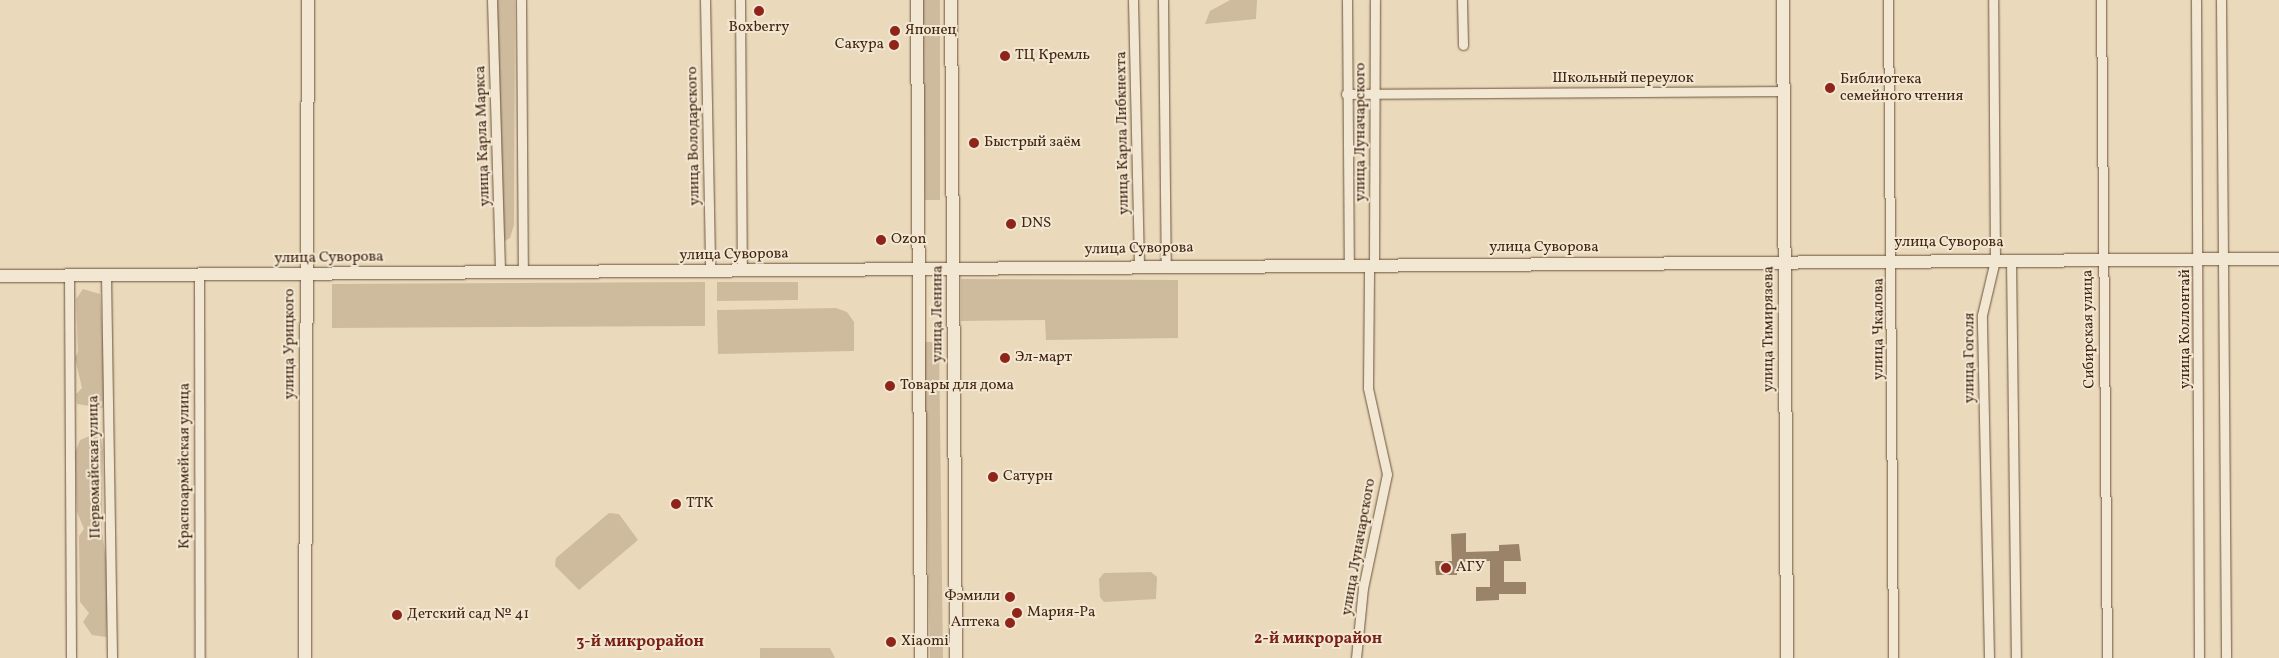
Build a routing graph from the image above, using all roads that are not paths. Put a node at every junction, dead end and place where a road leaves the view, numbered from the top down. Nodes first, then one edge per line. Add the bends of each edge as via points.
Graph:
1 (308, 0) edge
2 (492, 0) edge
3 (521, 0) edge
4 (705, 0) edge
5 (740, 0) edge
6 (917, 0) edge
7 (952, 0) edge
8 (1133, 0) edge
9 (1164, 0) edge
10 (1347, 0) edge
11 (1375, 0) edge
12 (1462, 0) edge
13 (1783, 0) edge
14 (1888, 0) edge
15 (1993, 0) edge
16 (2101, 0) edge
17 (2196, 0) edge
18 (2221, 0) edge
19 (1463, 45) dead end
20 (1784, 91) junction
21 (1346, 94) junction
22 (1374, 94) junction
23 (1892, 259) junction
24 (2011, 259) junction
25 (2102, 259) junction
26 (2279, 259) edge
27 (1995, 260) junction
28 (2200, 260) junction
29 (2222, 260) junction
30 (1784, 261) junction
31 (1349, 264) junction
32 (1371, 264) junction
33 (1166, 265) junction
34 (1139, 266) junction
35 (954, 268) junction
36 (918, 269) junction
37 (742, 271) junction
38 (500, 272) junction
39 (523, 272) junction
40 (710, 272) junction
41 (69, 275) junction
42 (106, 275) junction
43 (198, 275) junction
44 (306, 275) junction
45 (0, 276) edge
46 (71, 658) edge
47 (112, 658) edge
48 (200, 658) edge
49 (305, 658) edge
50 (921, 658) edge
51 (956, 658) edge
52 (1356, 658) edge
53 (1787, 658) edge
54 (1893, 658) edge
55 (1989, 658) edge
56 (2016, 658) edge
57 (2108, 658) edge
58 (2199, 658) edge
59 (2226, 658) edge

1 - 44 street, улица Урицкого
2 - 38 street, улица Карла Маркса
3 - 39 street
4 - 40 street, улица Володарского
5 - 37 street
6 - 36 street, улица Ленина
7 - 35 street, улица Ленина
8 - 34 street, улица Карла Либкнехта
9 - 33 street
10 - 21 street, улица Луначарского
11 - 22 street, улица Луначарского
12 - 19 street
13 - 20 street, улица Тимирязева
14 - 23 street, улица Чкалова
15 - 27 street, улица Гоголя
16 - 25 street, Сибирская улица
17 - 28 street, улица Коллонтай
18 - 29 street
20 - 22 street, Школьный переулок
20 - 30 street, улица Тимирязева
21 - 22 street, Школьный переулок
21 - 31 street, улица Луначарского
22 - 32 street, улица Луначарского
23 - 27 street, улица Суворова
23 - 30 street, улица Суворова
23 - 54 street, улица Чкалова
24 - 25 street, улица Суворова
24 - 27 street, улица Суворова
24 - 56 street
25 - 28 street, улица Суворова
25 - 57 street, Сибирская улица
26 - 29 street, улица Суворова
27 - 55 street, улица Гоголя via 1982,315
28 - 29 street, улица Суворова
28 - 58 street, улица Коллонтай
29 - 59 street
30 - 32 street, улица Суворова
30 - 53 street, улица Тимирязева
31 - 32 street, улица Суворова
31 - 33 street, улица Суворова
32 - 52 street, улица Луначарского via 1368,388 1387,474 1363,588
33 - 34 street, улица Суворова
34 - 35 street, улица Суворова
35 - 36 street, улица Суворова
35 - 51 street, улица Ленина
36 - 37 street, улица Суворова
36 - 50 street, улица Ленина
37 - 40 street, улица Суворова
38 - 39 street, улица Суворова
38 - 44 street, улица Суворова
39 - 40 street, улица Суворова
41 - 42 street, улица Суворова
41 - 45 street, улица Суворова
41 - 46 street, Первомайская улица
42 - 43 street, улица Суворова
42 - 47 street, Первомайская улица
43 - 44 street, улица Суворова
43 - 48 street, Красноармейская улица
44 - 49 street, улица Урицкого

